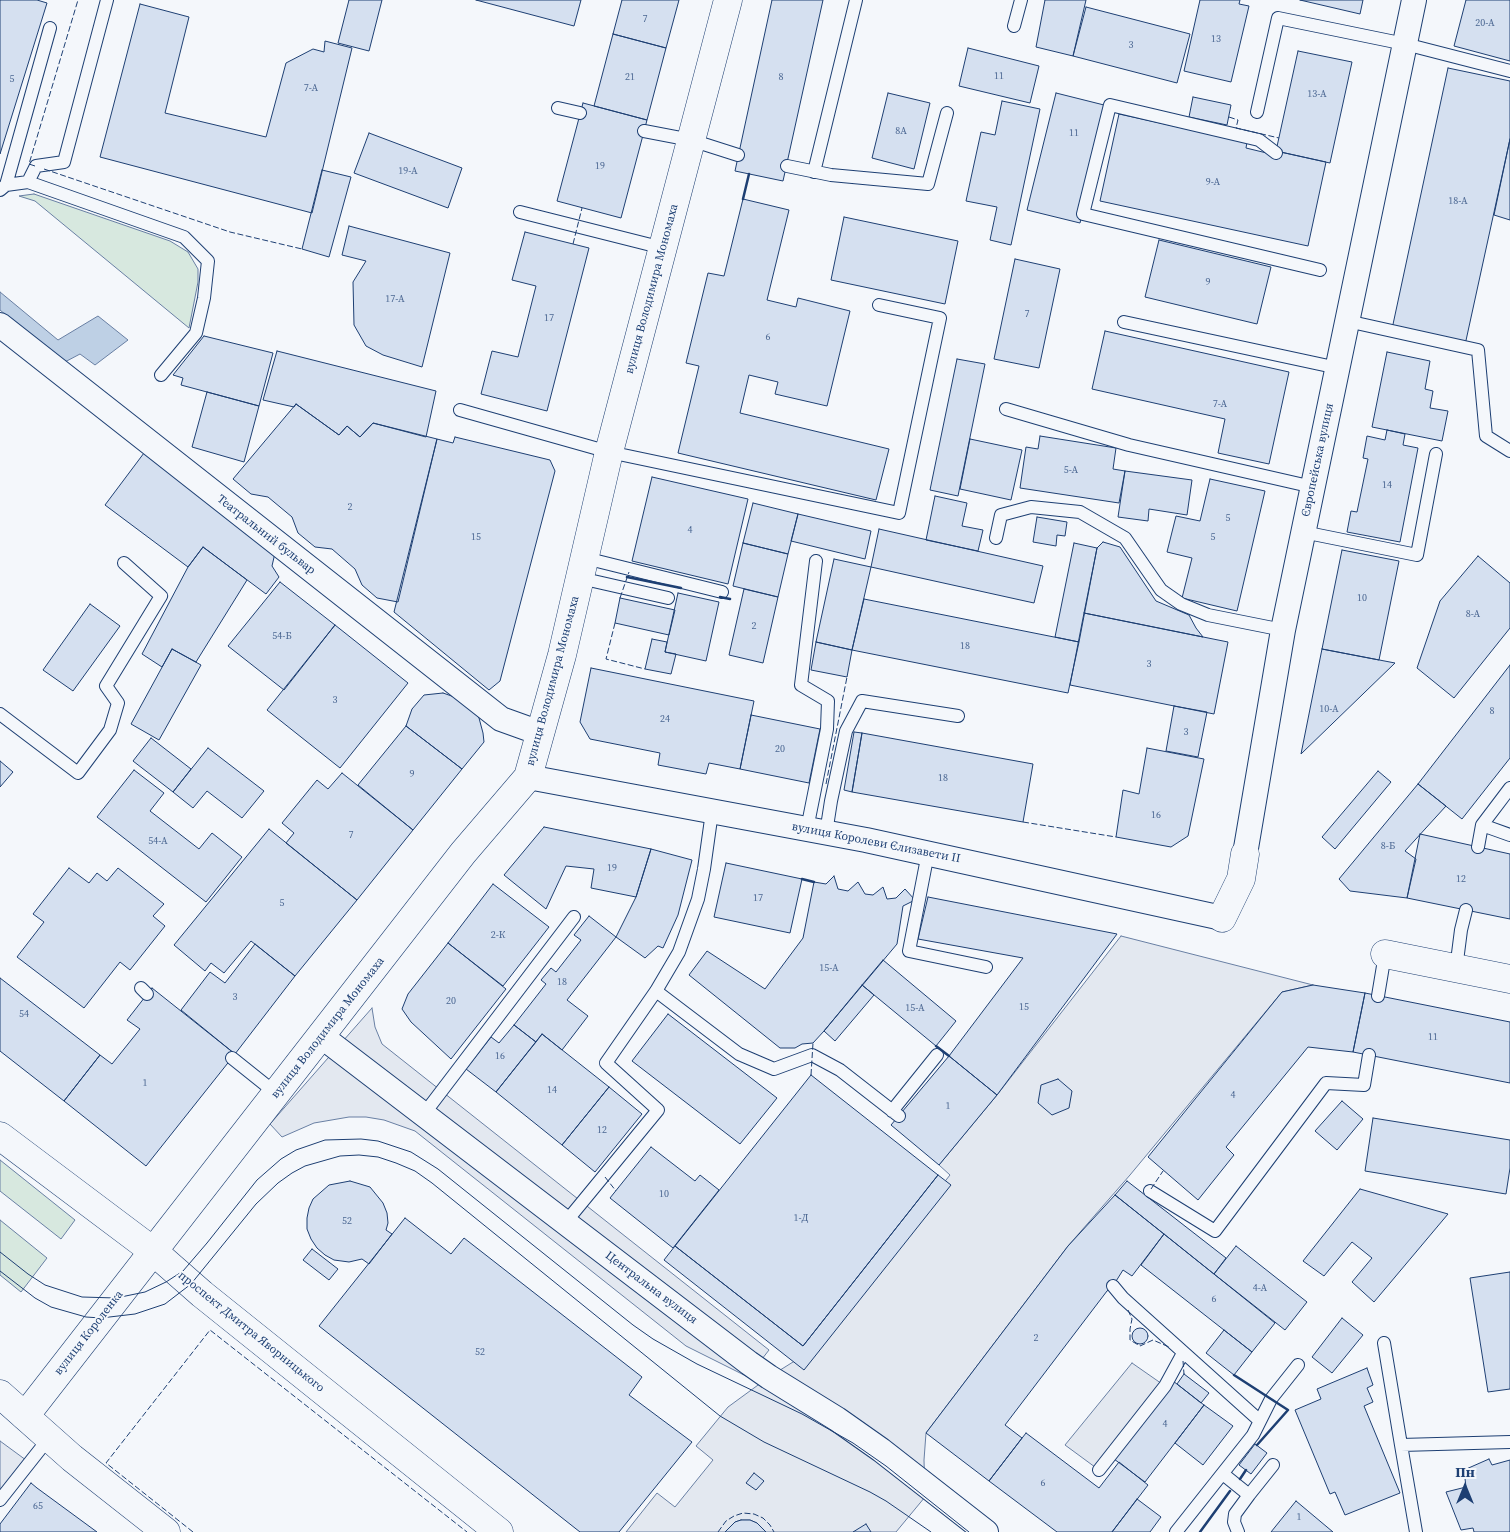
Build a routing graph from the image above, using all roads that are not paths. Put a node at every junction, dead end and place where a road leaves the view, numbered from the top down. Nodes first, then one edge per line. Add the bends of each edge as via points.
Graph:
1 (107, 0) edge
2 (728, 0) edge
3 (856, 0) edge
4 (1021, 0) edge
5 (1414, 0) edge
6 (1014, 26) dead end
7 (50, 28) dead end
8 (1405, 44) junction
9 (1510, 71) edge
10 (558, 108) dead end
11 (1257, 112) dead end
12 (580, 114) dead end
13 (947, 114) dead end
14 (644, 131) dead end
15 (691, 140) junction
16 (1276, 153) dead end
17 (738, 155) dead end
18 (787, 166) dead end
19 (814, 172) junction
20 (28, 182) junction
21 (3, 188) edge
22 (520, 212) dead end
23 (662, 248) junction
24 (1320, 270) dead end
25 (879, 305) dead end
26 (1347, 321) junction
27 (1124, 322) dead end
28 (0, 325) edge
29 (1338, 368) junction
30 (161, 375) dead end
31 (1006, 409) dead end
32 (460, 410) dead end
33 (1510, 451) edge
34 (609, 452) junction
35 (1436, 454) dead end
36 (1313, 487) junction
37 (1303, 532) junction
38 (996, 538) dead end
39 (816, 561) dead end
40 (124, 562) dead end
41 (583, 568) junction
42 (722, 592) dead end
43 (668, 598) dead end
44 (1283, 630) junction
45 (0, 714) edge
46 (958, 716) dead end
47 (540, 734) junction
48 (528, 777) junction
49 (1510, 788) edge
50 (712, 812) junction
51 (1482, 825) junction
52 (816, 831) junction
53 (1510, 835) edge
54 (1478, 847) dead end
55 (928, 852) junction
56 (1245, 854) joint
57 (1466, 910) dead end
58 (574, 917) dead end
59 (1222, 918) joint
60 (1385, 954) joint
61 (986, 967) dead end
62 (1456, 969) junction
63 (1510, 979) edge
64 (659, 987) junction
65 (1378, 996) dead end
66 (321, 1036) junction
67 (937, 1055) dead end
68 (1369, 1055) dead end
69 (232, 1058) dead end
70 (277, 1094) junction
71 (424, 1114) junction
72 (0, 1136) edge
73 (1150, 1191) dead end
74 (565, 1223) junction
75 (153, 1251) junction
76 (1113, 1286) dead end
77 (1384, 1343) dead end
78 (1183, 1354) junction
79 (1298, 1365) dead end
80 (0, 1394) edge
81 (25, 1416) junction
82 (1260, 1422) junction
83 (49, 1438) junction
84 (1510, 1442) edge
85 (1401, 1445) junction
86 (1273, 1465) dead end
87 (1099, 1470) dead end
88 (1223, 1474) junction
89 (1249, 1495) junction
90 (0, 1500) edge
91 (166, 1532) edge
92 (499, 1532) edge
93 (986, 1532) edge
94 (1176, 1532) edge
95 (1238, 1532) edge
96 (1416, 1532) edge

1 - 20 lane via 64,162 36,166
2 - 15 main road, вулиця Володимира Мономаха
3 - 19 lane
4 - 6 lane
5 - 8 street, Європейська вулиця
7 - 21 lane
8 - 9 lane
8 - 11 lane via 1278,18
8 - 26 street, Європейська вулиця
10 - 12 lane
13 - 19 lane via 928,184
14 - 15 lane
15 - 17 lane
15 - 23 main road, вулиця Володимира Мономаха
16 - 24 lane via 1259,140 1110,105 1083,214
18 - 19 lane
20 - 21 lane
20 - 30 lane via 184,237 208,261 196,333
22 - 23 lane
23 - 34 main road, вулиця Володимира Мономаха
25 - 34 lane via 940,318 899,513
26 - 29 street, Європейська вулиця
26 - 33 lane via 1478,350 1486,436
27 - 29 lane
28 - 47 street, Театральний бульвар via 501,719
29 - 36 street, Європейська вулиця
31 - 36 lane via 1129,445
32 - 34 lane
34 - 41 main road, вулиця Володимира Мономаха
35 - 37 lane via 1417,555
36 - 37 street, Європейська вулиця
37 - 44 street, Європейська вулиця
38 - 44 lane via 1001,515 1031,507 1080,512 1125,538 1161,590 1181,604 1208,615
39 - 52 lane via 801,685 828,701
40 - 45 lane via 161,596 106,686 118,703 110,730 78,773
41 - 42 lane
41 - 43 lane
41 - 47 main road, вулиця Володимира Мономаха
44 - 56 street, Європейська вулиця
46 - 52 lane via 862,701 846,731 831,800
47 - 48 main road, вулиця Володимира Мономаха
48 - 50 street, вулиця Королеви Єлизавети ІІ
48 - 66 main road, вулиця Володимира Мономаха via 463,853
49 - 51 lane
50 - 52 street, вулиця Королеви Єлизавети ІІ
50 - 64 lane via 698,899 679,952
51 - 53 lane
51 - 54 lane
52 - 55 street, вулиця Королеви Єлизавети ІІ
55 - 59 street, вулиця Королеви Єлизавети ІІ
55 - 61 lane via 909,951
56 - 59 main road, Європейська вулиця via 1241,879
57 - 62 lane
58 - 71 lane
60 - 62 main road
60 - 65 lane
62 - 63 main road
64 - 67 lane via 739,1054 774,1069 812,1056 840,1070 895,1114
64 - 74 lane via 606,1064 658,1110
66 - 70 main road, вулиця Володимира Мономаха
66 - 71 street, Центральна вулиця
68 - 73 lane via 1364,1085 1326,1083 1214,1231
69 - 70 lane
70 - 75 main road, вулиця Володимира Мономаха
71 - 74 street, Центральна вулиця
72 - 75 main road, проспект Дмитра Яворницького
74 - 93 street, Центральна вулиця via 769,1378 874,1445
75 - 81 main road, вулиця Короленка
75 - 92 main road, проспект Дмитра Яворницького
76 - 78 lane
77 - 85 lane
78 - 82 lane
78 - 87 lane via 1165,1386
79 - 82 lane via 1271,1399
80 - 81 main road
81 - 83 main road
82 - 88 lane
83 - 90 lane
83 - 91 main road
84 - 85 lane
85 - 96 lane
86 - 89 lane
88 - 89 lane
88 - 94 lane
89 - 95 lane via 1235,1514

